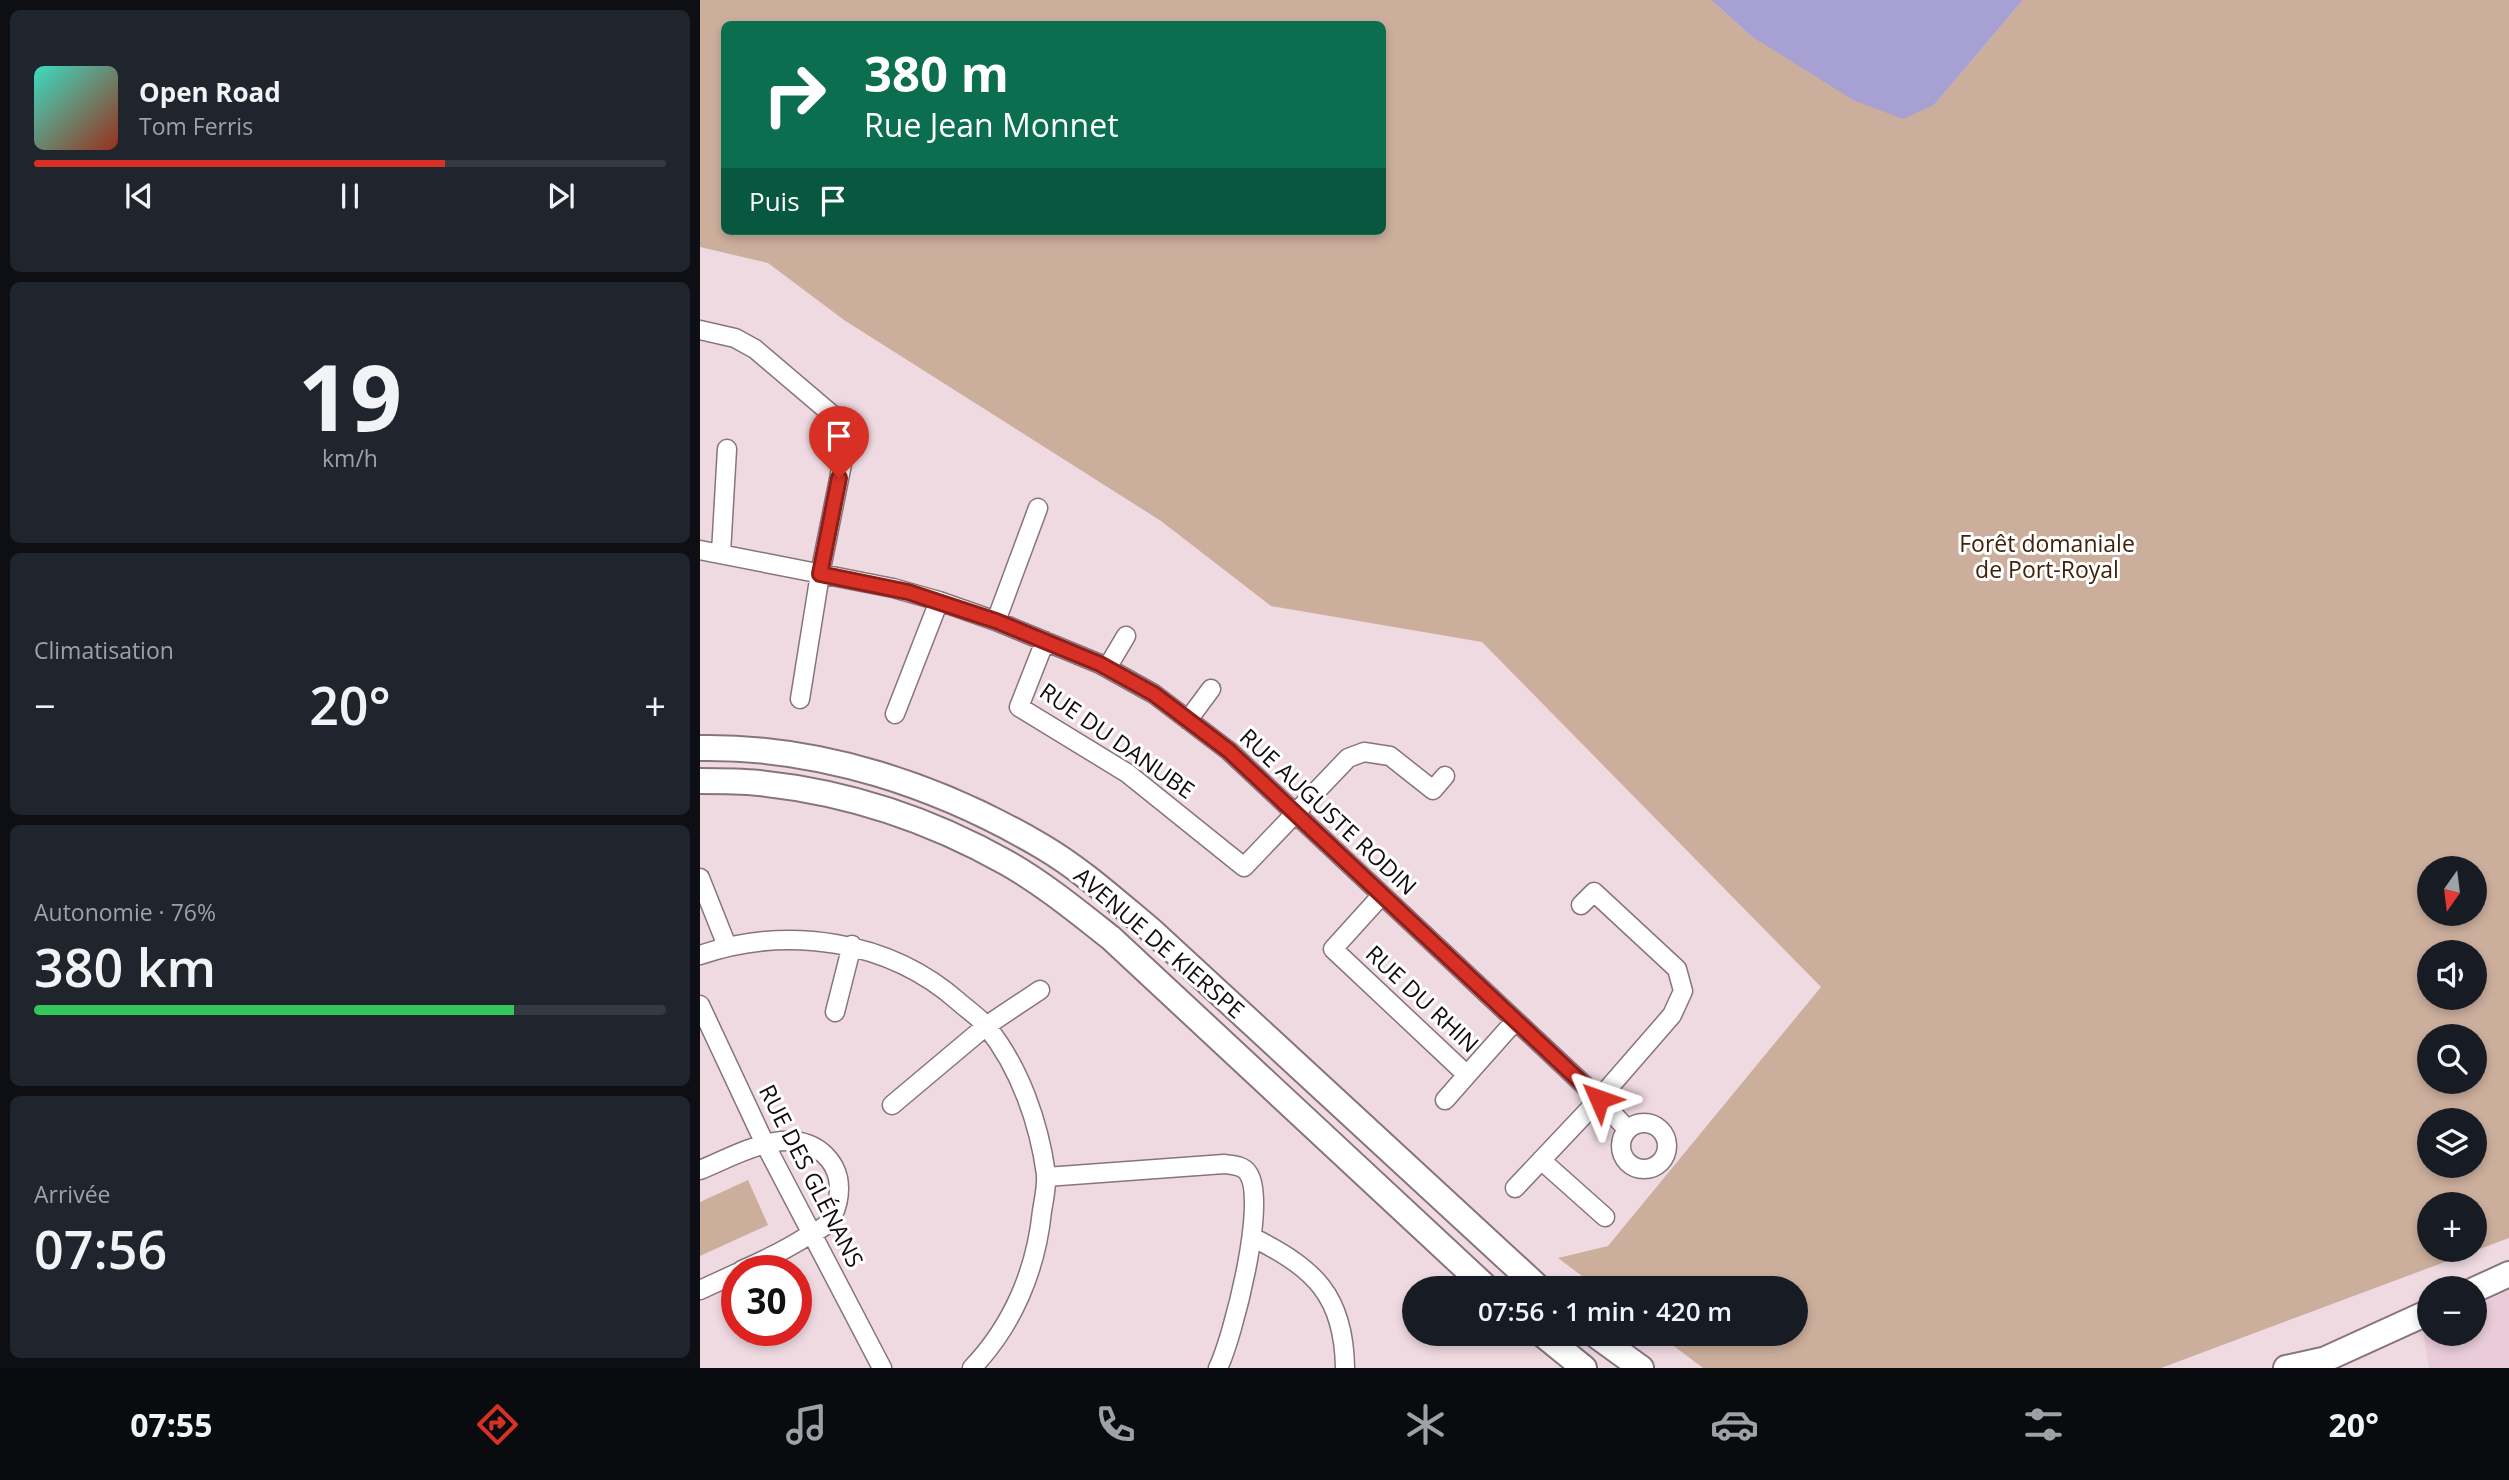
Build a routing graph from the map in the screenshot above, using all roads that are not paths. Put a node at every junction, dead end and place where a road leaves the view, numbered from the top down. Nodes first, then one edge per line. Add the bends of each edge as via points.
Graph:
1 (700, 330) edge
2 (727, 449) dead end
3 (1038, 508) dead end
4 (700, 550) edge
5 (722, 553) junction
6 (820, 574) junction
7 (939, 601) junction
8 (996, 621) junction
9 (1126, 636) dead end
10 (1045, 641) junction
11 (1107, 668) junction
12 (1211, 689) dead end
13 (800, 699) dead end
14 (895, 715) dead end
15 (1188, 720) junction
16 (700, 748) edge
17 (1445, 776) dead end
18 (700, 780) edge
19 (1294, 813) junction
20 (700, 878) edge
21 (1381, 896) junction
22 (1581, 905) dead end
23 (852, 945) junction
24 (727, 946) junction
25 (700, 956) edge
26 (1040, 990) dead end
27 (700, 1005) edge
28 (835, 1012) dead end
29 (1515, 1020) junction
30 (986, 1026) junction
31 (1467, 1075) junction
32 (1599, 1099) junction
33 (1445, 1100) dead end
34 (892, 1105) dead end
35 (1627, 1129) dead end
36 (765, 1144) junction
37 (1541, 1160) junction
38 (700, 1170) edge
39 (1046, 1177) junction
40 (1516, 1188) dead end
41 (1605, 1217) dead end
42 (812, 1233) junction
43 (1252, 1237) junction
44 (775, 1255) edge
45 (2509, 1275) edge
46 (1474, 1276) edge
47 (1526, 1276) edge
48 (721, 1280) edge
49 (2487, 1284) edge
50 (700, 1290) edge
51 (2417, 1318) edge
52 (1557, 1346) edge
53 (1611, 1346) edge
54 (2320, 1363) edge
55 (881, 1368) edge
56 (972, 1368) edge
57 (1218, 1368) edge
58 (1345, 1368) edge
59 (1584, 1368) edge
60 (1641, 1368) edge
61 (2286, 1368) edge

1 - 6 street via 735,338 755,349 849,429
2 - 5 street
3 - 8 street
4 - 5 street, RUE AUGUSTE RODIN
5 - 6 street, RUE AUGUSTE RODIN
6 - 7 street, RUE AUGUSTE RODIN
6 - 13 street
7 - 8 street, RUE AUGUSTE RODIN
7 - 14 street
8 - 10 street, RUE AUGUSTE RODIN
9 - 11 street
10 - 11 street, RUE AUGUSTE RODIN
10 - 19 street, RUE DU DANUBE via 1019,707 1127,773 1244,867
11 - 15 street, RUE AUGUSTE RODIN via 1154,694
12 - 15 street
15 - 19 street, RUE AUGUSTE RODIN via 1229,751
16 - 47 main road, AVENUE DE KIERSPE via 778,753 903,780 1044,847 1152,931
17 - 19 street via 1433,790 1390,756 1364,751 1349,758
18 - 46 main road, AVENUE DE KIERSPE via 825,793 885,809 948,833 1009,864 1111,938
19 - 21 street, RUE AUGUSTE RODIN
20 - 24 street
21 - 29 street, RUE AUGUSTE RODIN
21 - 31 street, RUE DU RHIN via 1333,949
22 - 32 street via 1594,892 1677,969 1684,991 1672,1015
23 - 24 street via 782,939
23 - 28 street
23 - 30 street via 891,959 944,989
24 - 25 street
26 - 30 street
27 - 36 street, RUE DES GLÉNANS
29 - 31 street, RUE DU RHIN
29 - 32 street, RUE AUGUSTE RODIN
30 - 34 street
30 - 39 street via 1017,1075 1035,1124
31 - 33 street, RUE DU RHIN
32 - 35 street, RUE AUGUSTE RODIN
32 - 37 street
36 - 38 street
36 - 42 street, RUE DES GLÉNANS
36 - 42 street via 804,1142 833,1164 837,1204 825,1226
37 - 40 street
37 - 41 street
39 - 43 street via 1240,1166 1252,1185
39 - 56 street via 1040,1233 1026,1284 1010,1318
42 - 44 street
42 - 55 street, RUE DES GLÉNANS
43 - 57 street via 1236,1318
43 - 58 street via 1286,1254 1313,1275 1332,1303 1345,1337
45 - 49 main road
48 - 50 street
51 - 54 main road
52 - 59 main road
53 - 60 main road
54 - 61 main road

